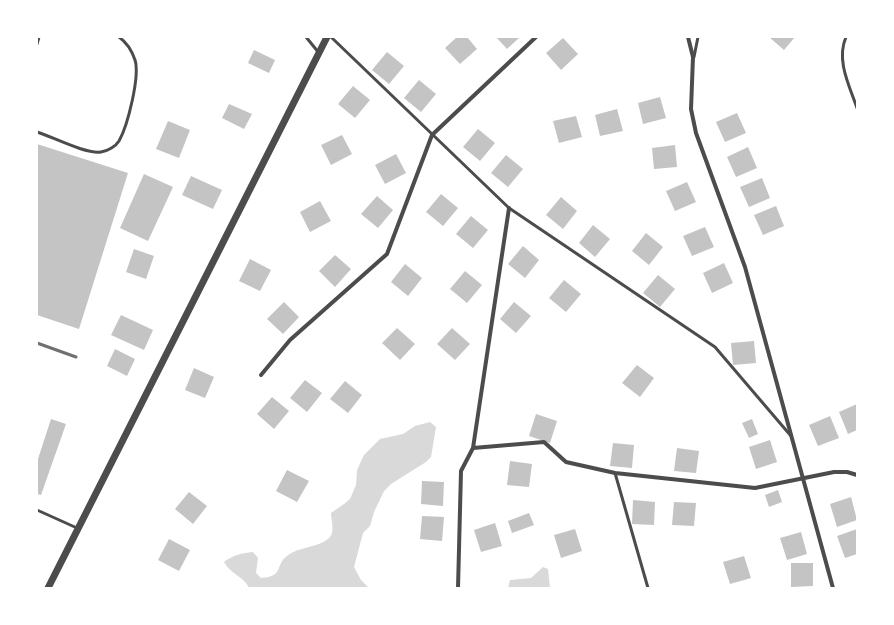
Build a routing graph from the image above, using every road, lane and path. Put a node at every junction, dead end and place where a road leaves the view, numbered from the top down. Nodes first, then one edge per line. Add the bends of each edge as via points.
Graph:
1 (38, 37) edge
2 (119, 37) edge
3 (306, 37) edge
4 (327, 37) edge
5 (331, 37) edge
6 (536, 37) edge
7 (688, 37) edge
8 (698, 37) edge
9 (846, 37) edge
10 (37, 44) edge
11 (319, 53) junction
12 (693, 57) junction
13 (857, 108) edge
14 (37, 132) edge
15 (432, 134) junction
16 (508, 208) junction
17 (261, 375) dead end
18 (793, 438) junction
19 (473, 448) junction
20 (615, 473) junction
21 (857, 475) edge
22 (803, 478) junction
23 (37, 510) edge
24 (77, 528) junction
25 (48, 588) edge
26 (458, 588) edge
27 (648, 588) edge
28 (830, 588) edge
29 (833, 588) edge

1 - 10 lane
2 - 14 lane via 131,52 136,70 134,91 119,142 101,152 91,151
3 - 11 lane
4 - 11 street
5 - 15 lane
6 - 15 street
7 - 12 street
8 - 12 lane
9 - 13 lane via 842,53 843,66
11 - 24 street
12 - 18 street via 691,109 696,133 745,267
15 - 16 lane
15 - 17 street via 387,254 290,340
16 - 18 lane via 715,347
16 - 19 street
18 - 22 street
19 - 20 street via 544,442 566,462
19 - 26 street via 460,471
20 - 22 street via 755,488
20 - 27 lane
21 - 22 street via 834,472
22 - 29 street
23 - 24 lane
24 - 25 street
28 - 29 lane

